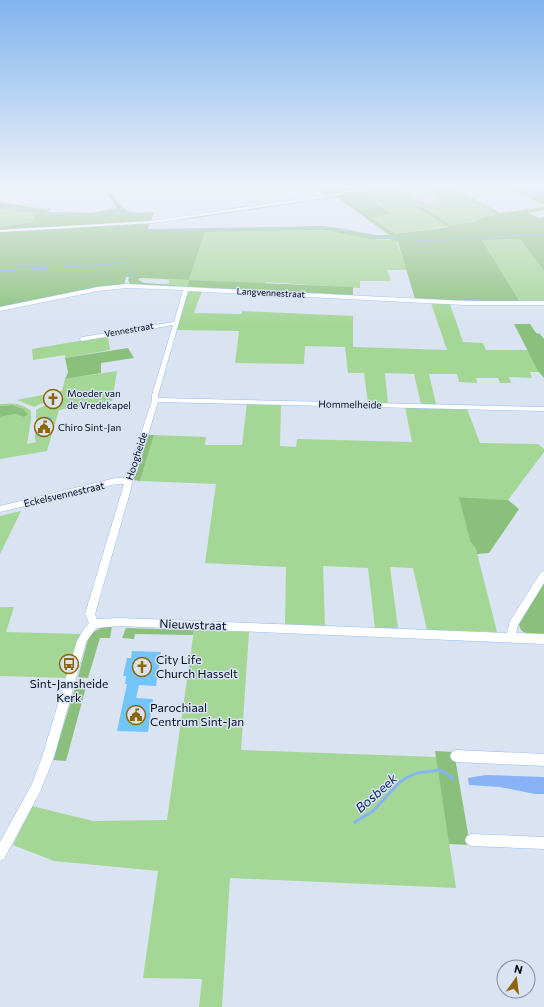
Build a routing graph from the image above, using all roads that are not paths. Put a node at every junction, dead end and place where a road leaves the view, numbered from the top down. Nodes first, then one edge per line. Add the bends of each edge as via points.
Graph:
1 (186, 289) junction
2 (544, 303) edge
3 (0, 310) edge
4 (176, 323) junction
5 (82, 339) dead end
6 (155, 400) junction
7 (544, 409) edge
8 (128, 481) junction
9 (0, 509) edge
10 (544, 575) edge
11 (94, 624) junction
12 (511, 637) junction
13 (544, 639) edge
14 (456, 756) dead end
15 (544, 760) edge
16 (470, 840) dead end
17 (544, 843) edge
18 (0, 855) edge

1 - 2 street, Langvennestraat via 465,303
1 - 3 street, Langvennestraat via 112,286
1 - 4 street, Hoogheide
4 - 5 street, Vennestraat
4 - 6 street, Hoogheide
6 - 7 street, Hommelheide
6 - 8 street, Hoogheide
8 - 9 street, Eckelsvennestraat
8 - 11 street, Hoogheide via 90,614
10 - 12 street via 513,624
11 - 12 street, Nieuwstraat via 120,622
11 - 18 street via 82,641 48,757 36,788
12 - 13 street, Nieuwstraat
14 - 15 street
16 - 17 street

